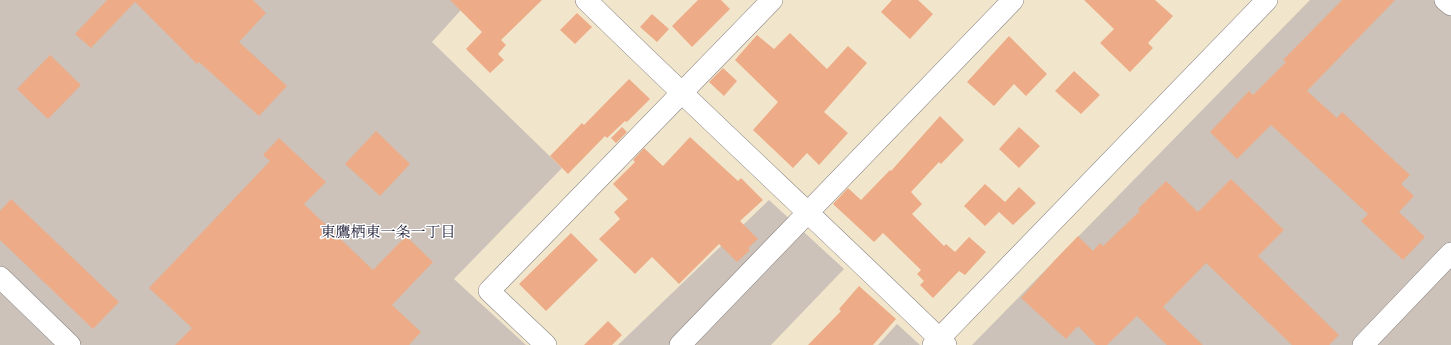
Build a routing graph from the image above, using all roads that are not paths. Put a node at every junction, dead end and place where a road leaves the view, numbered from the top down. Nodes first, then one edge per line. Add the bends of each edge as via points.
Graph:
1 (586, 0) edge
2 (772, 0) edge
3 (1013, 0) edge
4 (1267, 0) edge
5 (1445, 0) edge
6 (1451, 5) edge
7 (682, 94) junction
8 (809, 212) junction
9 (1451, 253) edge
10 (0, 277) edge
11 (940, 343) edge
12 (70, 345) edge
13 (546, 345) edge
14 (680, 345) edge
15 (1363, 345) edge

1 - 7 street
2 - 7 street
3 - 8 street
4 - 11 street
5 - 6 street
7 - 8 street
7 - 13 street via 489,291
8 - 11 street
8 - 14 street
9 - 15 street
10 - 12 street

